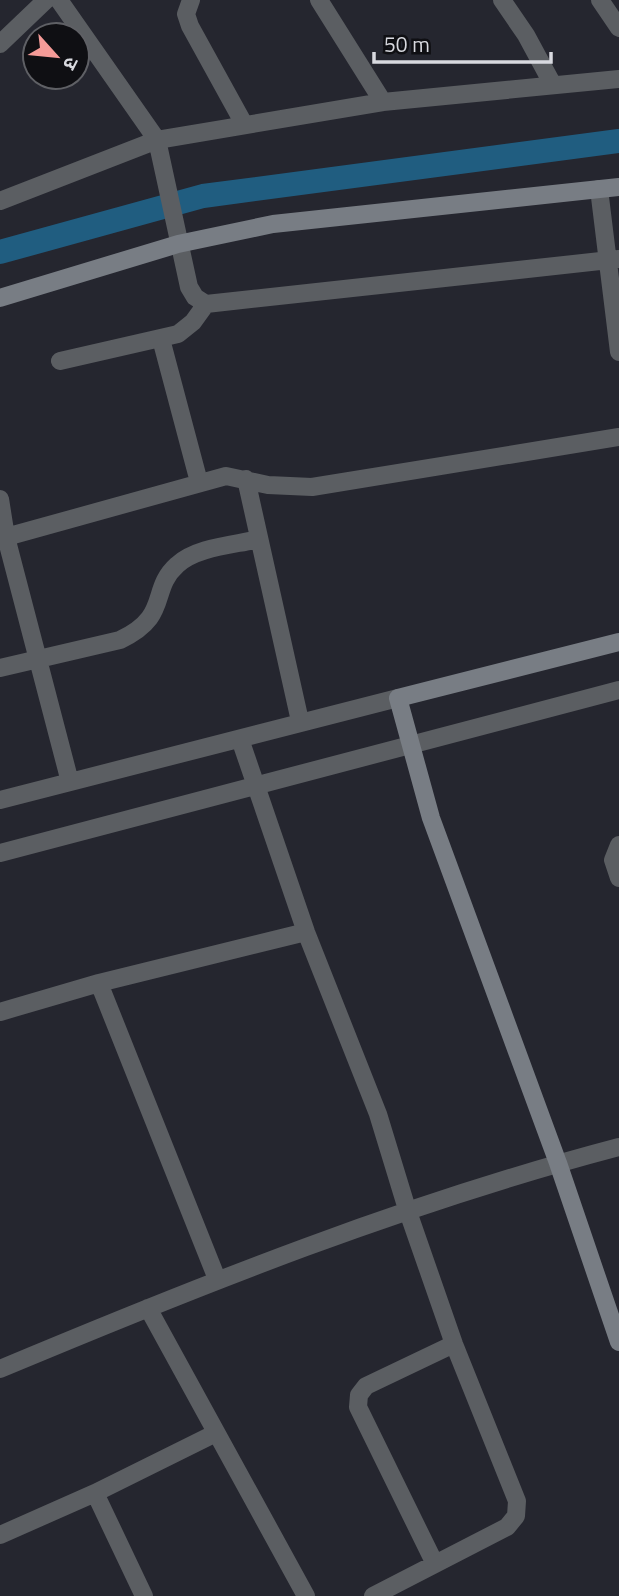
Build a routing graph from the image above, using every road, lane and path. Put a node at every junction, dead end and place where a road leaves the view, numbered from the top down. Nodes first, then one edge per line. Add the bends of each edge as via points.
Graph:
1 (46, 0) edge
2 (59, 0) edge
3 (191, 0) edge
4 (318, 0) edge
5 (502, 0) edge
6 (600, 0) edge
7 (619, 28) edge
8 (0, 44) edge
9 (619, 79) edge
10 (553, 85) junction
11 (383, 102) junction
12 (244, 124) junction
13 (157, 140) junction
14 (619, 187) edge
15 (599, 189) junction
16 (0, 201) edge
17 (178, 244) junction
18 (613, 260) edge
19 (0, 298) edge
20 (206, 304) junction
21 (161, 339) junction
22 (619, 352) edge
23 (60, 361) dead end
24 (619, 437) edge
25 (246, 479) junction
26 (199, 482) junction
27 (0, 499) edge
28 (6, 537) junction
29 (259, 539) junction
30 (619, 642) edge
31 (38, 658) junction
32 (0, 668) edge
33 (619, 690) edge
34 (398, 698) junction
35 (300, 721) junction
36 (240, 739) junction
37 (411, 744) junction
38 (69, 782) junction
39 (256, 783) junction
40 (0, 800) edge
41 (619, 845) edge
42 (0, 853) edge
43 (619, 878) edge
44 (306, 932) junction
45 (99, 983) junction
46 (0, 1012) edge
47 (619, 1147) edge
48 (558, 1163) junction
49 (407, 1209) junction
50 (217, 1279) junction
51 (148, 1308) junction
52 (619, 1342) edge
53 (454, 1344) junction
54 (0, 1369) edge
55 (216, 1433) junction
56 (95, 1493) junction
57 (0, 1535) edge
58 (435, 1564) junction
59 (144, 1596) edge
60 (306, 1596) edge
61 (373, 1596) edge

1 - 8 street
2 - 13 street
3 - 12 street via 186,14 190,26
4 - 11 street
5 - 10 street
6 - 7 street
9 - 10 street
10 - 11 street
11 - 12 street
12 - 13 street
13 - 16 street
13 - 17 street
14 - 15 street
15 - 17 street via 273,224
15 - 18 street
17 - 19 street
17 - 20 street via 189,287
18 - 20 street
18 - 22 street
20 - 21 street via 186,328
21 - 23 street
21 - 26 street
24 - 25 street via 312,487
25 - 26 street via 226,476
25 - 29 street
26 - 28 street
27 - 28 street
28 - 31 street
29 - 31 street via 182,561 170,574 151,619 136,632 120,640
29 - 35 street
30 - 34 street
31 - 32 street
31 - 38 street
33 - 37 street
34 - 35 street
34 - 37 street
35 - 36 street
36 - 38 street
36 - 39 street
37 - 39 street
37 - 48 street via 432,818
38 - 40 street
39 - 42 street
39 - 44 street
41 - 43 street via 613,860
44 - 45 street
44 - 49 street via 379,1114
45 - 46 street
45 - 50 street
47 - 48 street
48 - 49 street
48 - 52 street
49 - 50 street
49 - 53 street
50 - 51 street
51 - 54 street
51 - 55 street
53 - 58 street via 517,1501 516,1516 507,1527
53 - 58 street via 366,1385 359,1395 358,1407
55 - 56 street
55 - 60 street
56 - 57 street
56 - 59 street
58 - 61 street

